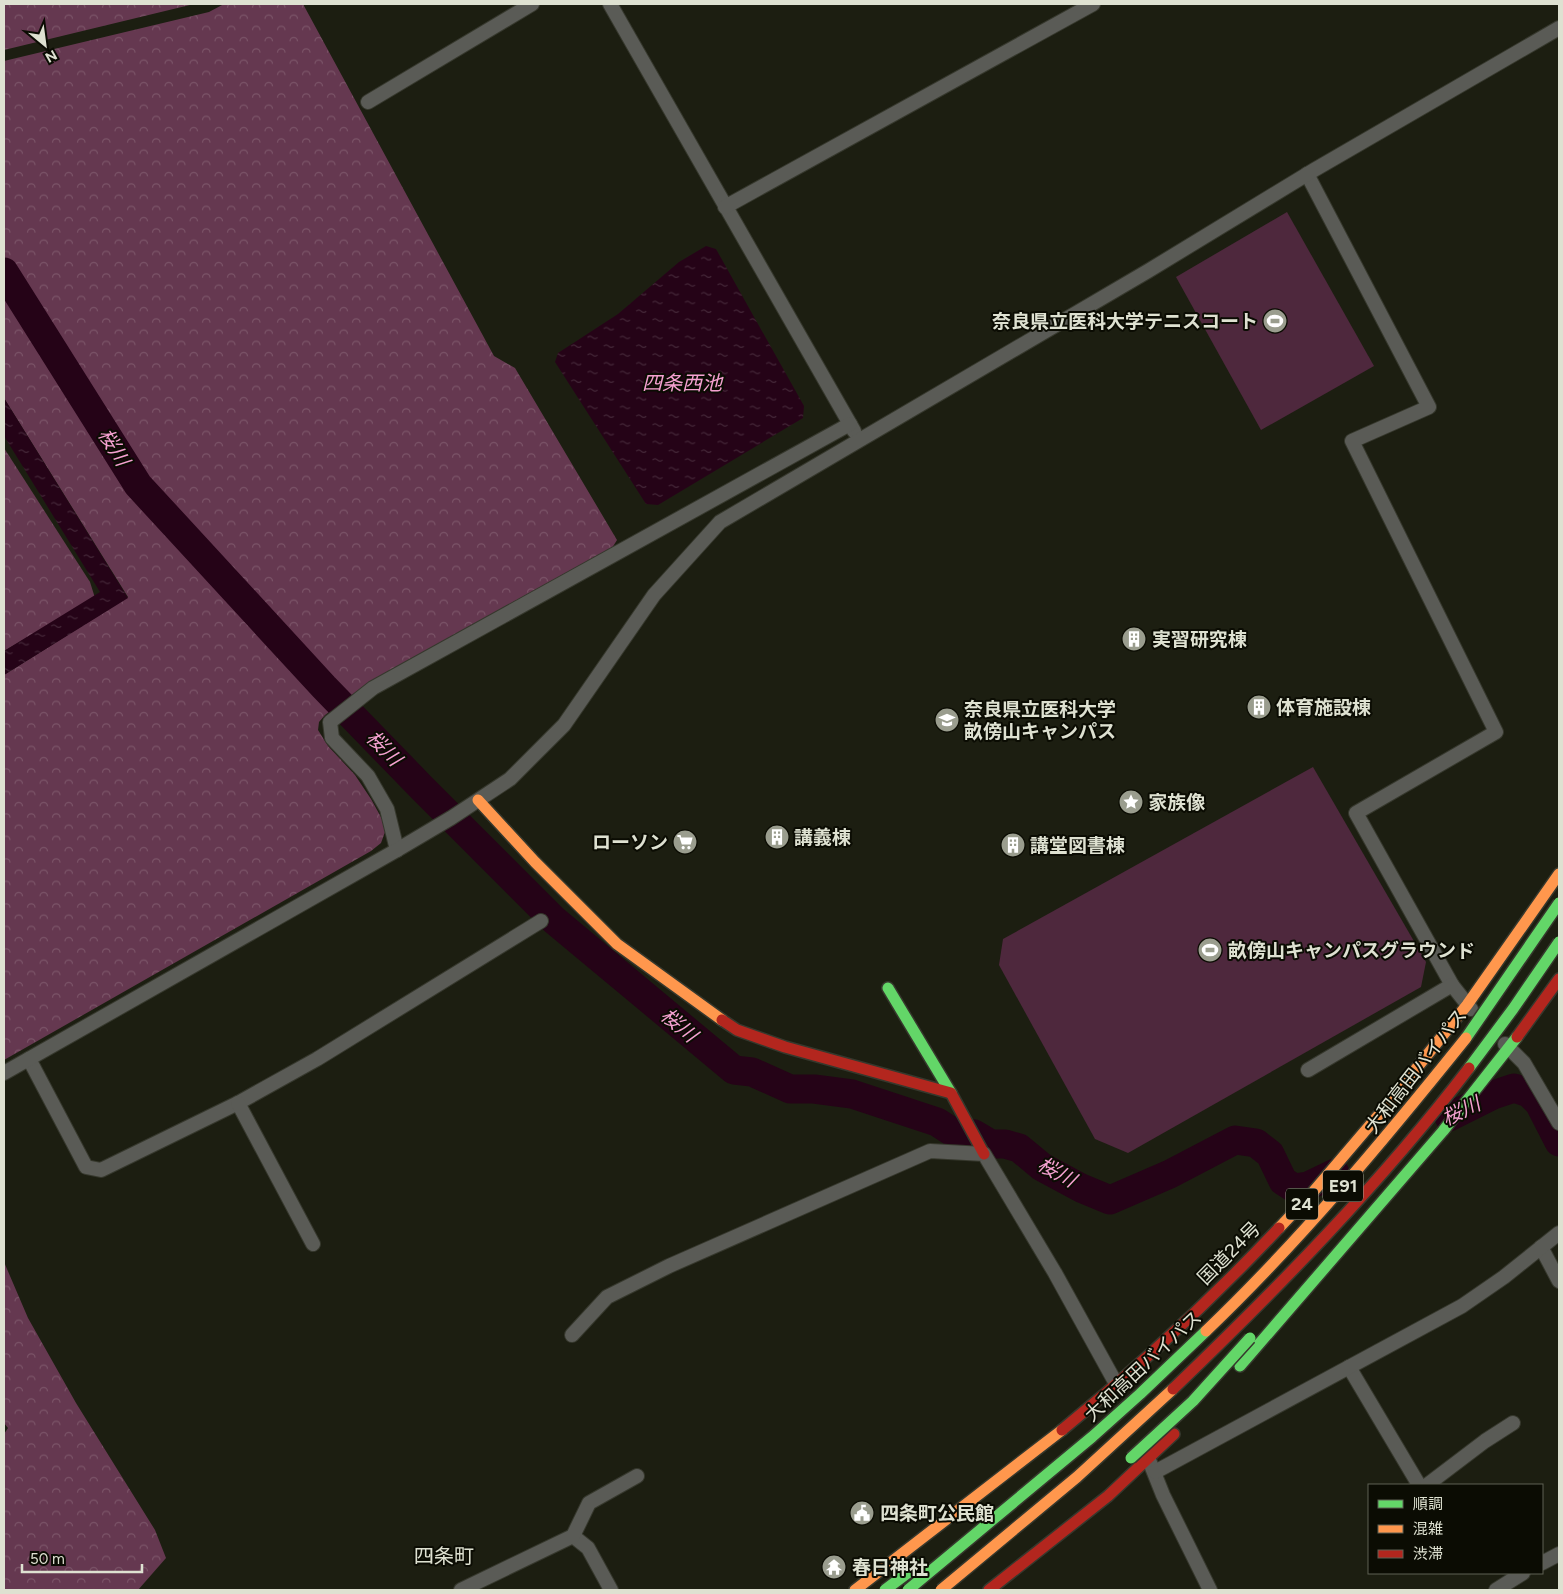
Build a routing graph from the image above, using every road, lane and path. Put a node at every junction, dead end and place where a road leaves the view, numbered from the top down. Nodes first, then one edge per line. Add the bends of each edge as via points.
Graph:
1 (532, 4) edge
2 (610, 4) edge
3 (1093, 4) edge
4 (1559, 28) edge
5 (368, 102) dead end
6 (1307, 174) junction
7 (725, 207) junction
8 (850, 424) junction
9 (858, 440) junction
10 (478, 800) junction
11 (397, 850) junction
12 (1559, 874) edge
13 (1559, 904) edge
14 (541, 921) dead end
15 (1559, 942) edge
16 (1559, 980) edge
17 (1452, 986) junction
18 (888, 988) dead end
19 (1467, 1005) junction
20 (1509, 1048) junction
21 (29, 1059) junction
22 (1308, 1070) dead end
23 (4, 1073) edge
24 (951, 1093) junction
25 (238, 1103) junction
26 (1559, 1123) edge
27 (984, 1154) junction
28 (1340, 1220) junction
29 (1559, 1233) edge
30 (312, 1244) dead end
31 (1540, 1247) junction
32 (1559, 1281) edge
33 (1274, 1306) dead end
34 (1256, 1329) dead end
35 (572, 1335) dead end
36 (1349, 1367) junction
37 (1117, 1385) junction
38 (1513, 1423) dead end
39 (1092, 1437) junction
40 (1124, 1464) dead end
41 (1152, 1466) junction
42 (637, 1476) dead end
43 (1418, 1484) edge
44 (1428, 1484) edge
45 (960, 1532) dead end
46 (573, 1536) junction
47 (907, 1551) junction
48 (1559, 1554) edge
49 (930, 1555) dead end
50 (1543, 1562) edge
51 (1521, 1574) edge
52 (461, 1590) edge
53 (611, 1590) edge
54 (855, 1590) edge
55 (885, 1590) edge
56 (908, 1590) edge
57 (929, 1590) edge
58 (941, 1590) edge
59 (990, 1590) edge
60 (1210, 1590) edge
61 (1496, 1590) edge

1 - 5 street
2 - 7 street
3 - 7 street
4 - 6 street
6 - 9 street
6 - 17 street via 1429,407 1352,441 1496,732 1356,813
7 - 8 street
8 - 9 street
8 - 11 street via 372,688 330,722 332,738 368,776 387,809
9 - 10 street via 720,522 654,595 564,725 510,779
10 - 11 street
10 - 24 main road via 617,944 737,1030 785,1047
11 - 21 street
12 - 19 main road, 国道24号 / 24
13 - 39 main road, 大和高田バイパス / E91, bridge via 1468,1036 1386,1138 1306,1228 1213,1324
14 - 25 street via 317,1059
15 - 28 main road, 大和高田バイパス / E91, bridge via 1484,1050
16 - 20 main road
17 - 19 street
17 - 22 street
18 - 24 main road
19 - 20 street
19 - 37 main road, 国道24号 / 24 via 1313,1192 1242,1267
20 - 26 street via 1524,1063
20 - 41 main road via 1443,1130
21 - 23 street
21 - 25 street via 86,1167 101,1170
24 - 27 main road
25 - 30 street
27 - 35 street via 930,1151 606,1297
27 - 37 street
28 - 33 main road, bridge
28 - 58 main road, 大和高田バイパス / E91, bridge via 1153,1410 1080,1476
29 - 31 street
31 - 32 street
31 - 36 street via 1462,1306
34 - 40 main road, bridge via 1166,1427
36 - 41 street
36 - 43 street
37 - 41 street
37 - 47 main road, 国道24号 / 24
38 - 44 street
39 - 45 main road, bridge
39 - 56 main road, 大和高田バイパス / E91, bridge
41 - 59 main road
41 - 60 street
42 - 46 street via 589,1503
46 - 52 street
46 - 53 street via 588,1548
47 - 54 main road, 国道24号 / 24
47 - 57 street
48 - 50 street
49 - 55 main road, bridge
51 - 61 street

